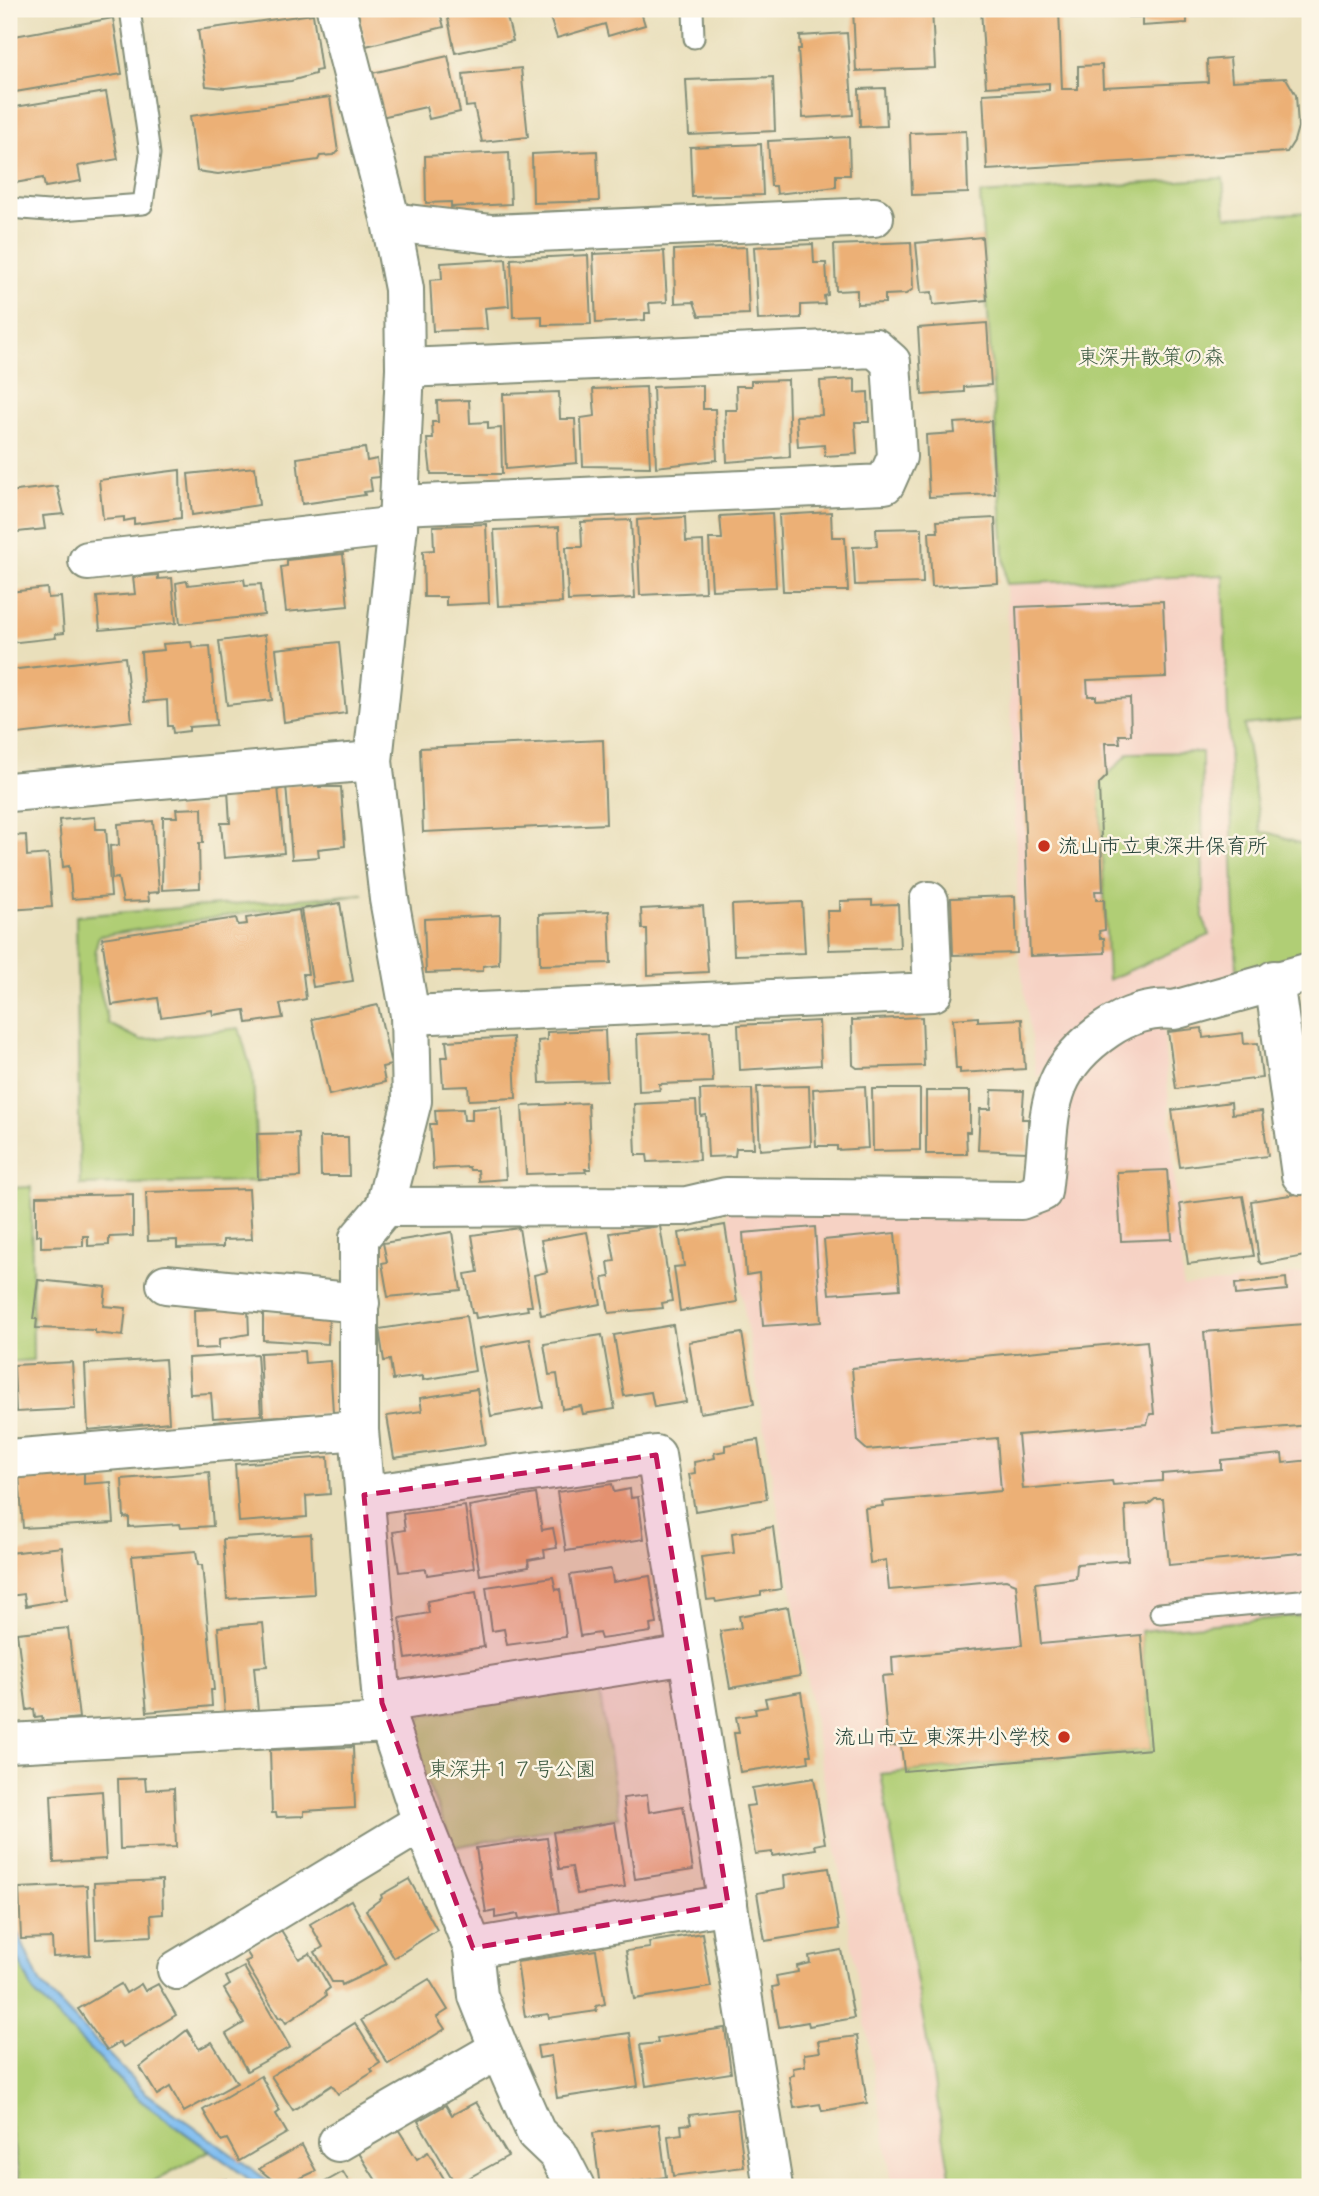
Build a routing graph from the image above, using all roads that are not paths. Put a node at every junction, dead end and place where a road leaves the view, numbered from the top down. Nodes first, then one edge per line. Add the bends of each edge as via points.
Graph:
1 (130, 9) edge
2 (335, 9) edge
3 (693, 9) edge
4 (694, 38) dead end
5 (9, 208) edge
6 (874, 217) dead end
7 (391, 222) junction
8 (405, 368) junction
9 (399, 515) junction
10 (88, 561) dead end
11 (373, 761) junction
12 (9, 792) edge
13 (929, 901) dead end
14 (1310, 972) edge
15 (1274, 980) junction
16 (410, 1015) junction
17 (1301, 1175) dead end
18 (385, 1207) junction
19 (166, 1284) dead end
20 (360, 1303) junction
21 (359, 1430) junction
22 (9, 1459) edge
23 (365, 1495) junction
24 (1310, 1599) edge
25 (1160, 1613) dead end
26 (688, 1655) junction
27 (386, 1713) junction
28 (9, 1743) edge
29 (422, 1822) junction
30 (728, 1904) junction
31 (473, 1948) junction
32 (177, 1970) dead end
33 (499, 2049) junction
34 (338, 2142) dead end
35 (575, 2187) edge
36 (774, 2187) edge

1 - 5 lane via 149,154 143,204 48,211
2 - 7 street
3 - 4 lane
6 - 7 street via 492,234
7 - 8 street via 404,289
8 - 9 street
8 - 9 street via 875,348 891,362 897,457 885,484
9 - 10 street
9 - 11 street
11 - 12 street
11 - 16 street via 389,899
13 - 16 street via 933,992
14 - 15 street
15 - 17 street
15 - 18 street via 1174,1010 1159,1008 1120,1020 1070,1059 1050,1106 1042,1192 1021,1200 726,1197 687,1206
16 - 18 street via 412,1101
18 - 20 street via 359,1238
19 - 20 street
20 - 21 street
21 - 22 street
21 - 23 street
23 - 26 street via 656,1455
23 - 27 street
24 - 25 lane
26 - 27 street
26 - 30 street
27 - 28 street
27 - 29 street
29 - 31 street
29 - 32 street
30 - 31 street
30 - 36 street
31 - 33 street via 478,1996
33 - 34 street
33 - 35 street via 536,2133 558,2154

